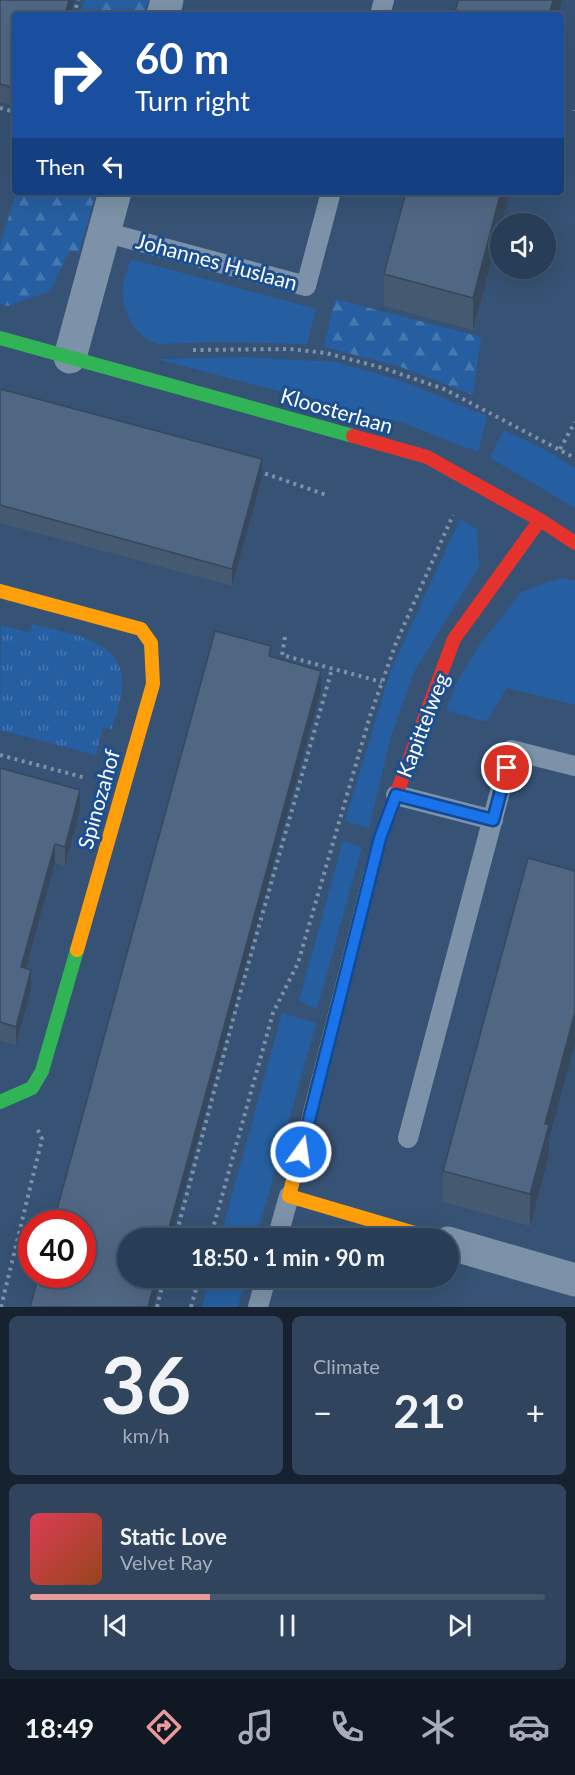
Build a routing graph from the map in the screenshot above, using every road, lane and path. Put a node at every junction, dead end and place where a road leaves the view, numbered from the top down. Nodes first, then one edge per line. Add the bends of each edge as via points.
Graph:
1 (114, 195) edge
2 (331, 195) edge
3 (104, 232) junction
4 (0, 339) edge
5 (187, 350) dead end
6 (70, 357) junction
7 (575, 422) edge
8 (560, 449) junction
9 (575, 458) edge
10 (249, 468) edge
11 (326, 495) dead end
12 (455, 509) dead end
13 (540, 520) junction
14 (575, 543) edge
15 (0, 591) edge
16 (285, 637) dead end
17 (333, 669) junction
18 (382, 682) junction
19 (0, 755) edge
20 (575, 766) edge
21 (124, 788) junction
22 (396, 795) junction
23 (493, 820) junction
24 (22, 1094) junction
25 (0, 1102) edge
26 (408, 1138) dead end
27 (290, 1196) junction
28 (178, 1228) edge
29 (213, 1228) edge
30 (280, 1228) edge
31 (398, 1228) edge
32 (459, 1246) edge
33 (575, 1280) edge
34 (162, 1288) edge
35 (196, 1288) edge
36 (263, 1288) edge
37 (1, 1307) edge
38 (157, 1307) edge
39 (191, 1307) edge
40 (258, 1307) edge

1 - 3 street
2 - 3 lane, Johannes Huslaan via 306,286
3 - 6 street
4 - 6 street, Kloosterlaan
5 - 8 path via 290,349 326,353 383,368 444,389
6 - 13 street, Kloosterlaan via 427,457
7 - 8 path
8 - 9 path
10 - 11 path
12 - 18 path
13 - 14 street, Kloosterlaan
13 - 22 street, Kapittelweg via 454,639
15 - 21 street, Spinozahof via 141,628 151,643 153,684
16 - 17 path via 282,655
17 - 18 path
17 - 28 path
18 - 29 path via 298,963 273,1012
19 - 21 path
20 - 23 lane via 511,750
21 - 24 street, Spinozahof via 42,1071 32,1088
22 - 23 lane
22 - 27 street, Kapittelweg via 380,838
23 - 26 lane
24 - 25 street, Spinozahof
24 - 37 path via 42,1139
27 - 30 lane, Kapittelweg
27 - 31 street
32 - 33 street
34 - 38 path
35 - 39 path
36 - 40 lane

